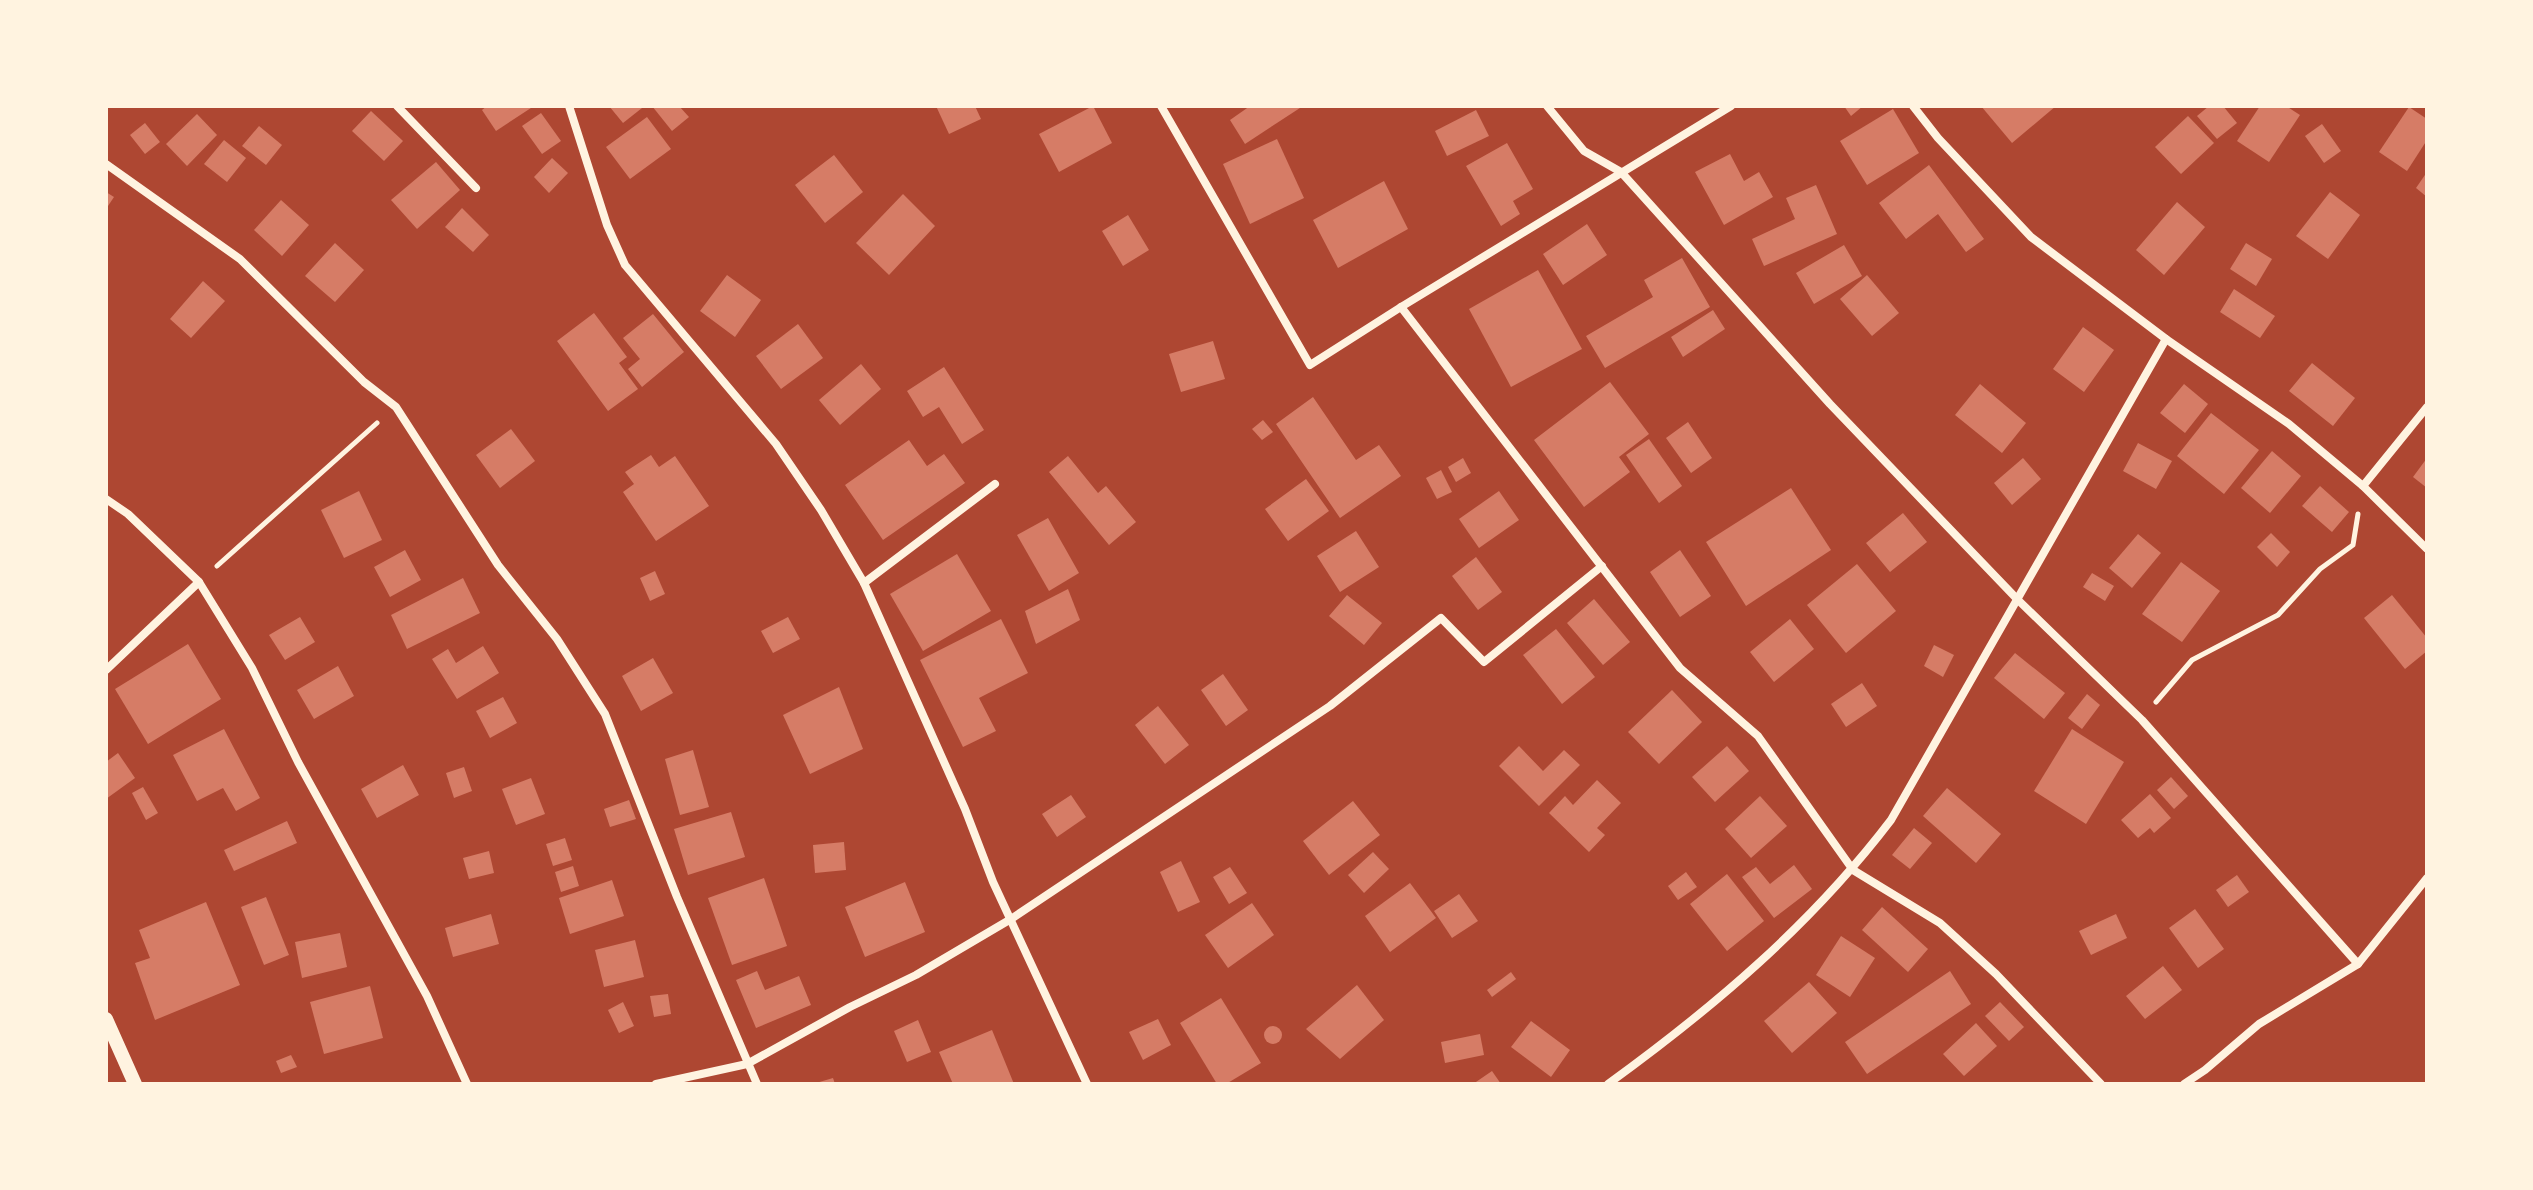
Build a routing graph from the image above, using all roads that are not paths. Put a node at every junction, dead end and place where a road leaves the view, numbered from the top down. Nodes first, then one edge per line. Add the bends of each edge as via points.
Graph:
1 (397, 106) edge
2 (569, 106) edge
3 (1161, 106) edge
4 (1547, 106) edge
5 (1731, 106) edge
6 (1913, 106) edge
7 (106, 164) edge
8 (1621, 172) junction
9 (476, 188) dead end
10 (1401, 307) junction
11 (2166, 339) junction
12 (2427, 407) edge
13 (995, 484) dead end
14 (2363, 486) junction
15 (106, 499) edge
16 (2427, 549) edge
17 (1602, 566) junction
18 (199, 582) junction
19 (864, 583) junction
20 (2017, 599) junction
21 (106, 670) edge
22 (1853, 870) junction
23 (2427, 878) edge
24 (1011, 919) junction
25 (2358, 964) junction
26 (106, 1019) edge
27 (747, 1064) junction
28 (135, 1084) edge
29 (467, 1084) edge
30 (656, 1084) edge
31 (757, 1084) edge
32 (1087, 1084) edge
33 (1608, 1084) edge
34 (2101, 1084) edge
35 (2184, 1084) edge

1 - 9 street
2 - 19 street via 625,265 776,444
3 - 10 street via 1310,365
4 - 8 street via 1584,151
5 - 8 street
6 - 11 street via 2031,237
7 - 27 street via 240,259 396,407 498,565 557,639 605,714
8 - 10 street
8 - 20 street via 1830,404
10 - 17 street
11 - 14 street via 2289,424
11 - 20 street
12 - 14 street
13 - 19 street
14 - 16 street
15 - 18 street
17 - 22 street via 1680,668 1758,736
17 - 24 street via 1484,662 1441,618 1330,706
18 - 21 street
18 - 29 street via 252,668 427,996
19 - 24 street
20 - 22 street via 1891,820
20 - 25 street via 2142,720
22 - 33 street via 1798,929 1671,1038
22 - 34 street via 1940,923
23 - 25 street
24 - 27 street
24 - 32 street
25 - 35 street via 2259,1024
26 - 28 street
27 - 30 street
27 - 31 street

